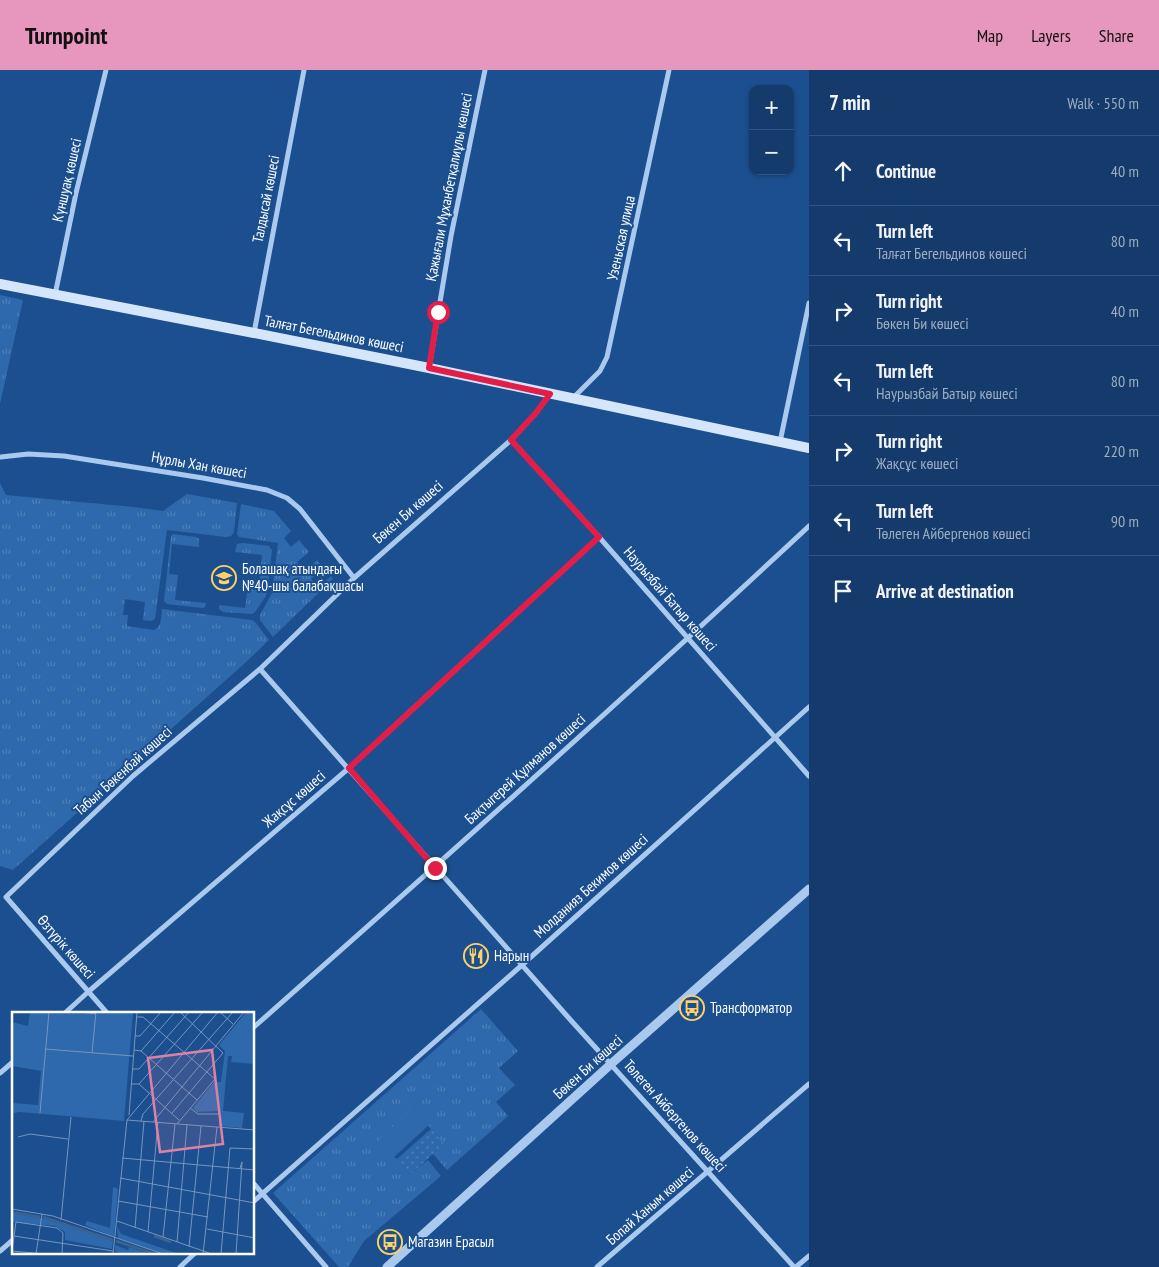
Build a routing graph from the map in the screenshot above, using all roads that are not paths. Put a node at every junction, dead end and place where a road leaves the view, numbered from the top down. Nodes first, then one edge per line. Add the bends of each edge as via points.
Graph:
1 (106, 70) edge
2 (304, 70) edge
3 (484, 70) edge
4 (670, 70) edge
5 (0, 284) edge
6 (55, 295) junction
7 (809, 303) edge
8 (254, 333) junction
9 (429, 368) junction
10 (550, 394) junction
11 (573, 398) junction
12 (511, 440) junction
13 (780, 442) junction
14 (809, 448) edge
15 (1, 457) edge
16 (809, 526) edge
17 (599, 537) junction
18 (354, 578) junction
19 (689, 639) junction
20 (260, 669) junction
21 (809, 708) edge
22 (775, 738) junction
23 (349, 768) junction
24 (809, 776) edge
25 (435, 868) junction
26 (809, 889) edge
27 (6, 897) joint
28 (522, 965) junction
29 (88, 992) junction
30 (66, 1012) edge
31 (106, 1012) edge
32 (255, 1026) edge
33 (12, 1063) edge
34 (611, 1064) junction
35 (0, 1073) edge
36 (809, 1084) edge
37 (708, 1172) junction
38 (255, 1185) edge
39 (262, 1194) junction
40 (255, 1200) edge
41 (12, 1241) edge
42 (0, 1251) edge
43 (194, 1254) edge
44 (809, 1256) edge
45 (180, 1267) edge
46 (326, 1267) edge
47 (387, 1267) edge
48 (597, 1267) edge
49 (795, 1267) edge

1 - 6 street, Күншуақ көшесі
2 - 8 street, Талдысай көшесі
3 - 9 street, Қажығали Мұханбетқалиұлы көшесі via 452,227
4 - 11 street, Узеньская улица via 607,357 600,372
5 - 6 main road, Талғат Бегельдинов көшесі
6 - 8 main road, Талғат Бегельдинов көшесі
7 - 13 street
8 - 9 main road, Талғат Бегельдинов көшесі
9 - 10 main road, Талғат Бегельдинов көшесі
10 - 11 main road, Талғат Бегельдинов көшесі
10 - 12 street, Бөкен Би көшесі
11 - 13 main road, Талғат Бегельдинов көшесі
12 - 17 street, Наурызбай Батыр көшесі
12 - 18 street, Бөкен Би көшесі
13 - 14 main road, Талғат Бегельдинов көшесі
15 - 18 street, Нұрлы Хан көшесі via 28,454 64,456 268,490 287,498 300,509
16 - 19 street, Бақтыгерей Құлманов көшесі
17 - 19 street, Наурызбай Батыр көшесі
17 - 23 street, Жақсұс көшесі
18 - 20 street, Бөкен Би көшесі
19 - 22 street, Наурызбай Батыр көшесі
19 - 25 street, Бақтыгерей Құлманов көшесі
20 - 23 street, Төлеген Айбергенов көшесі
20 - 27 street, Табын Бөкенбай көшесі via 133,776
21 - 22 street, Молданияз Бекимов көшесі
22 - 24 street, Наурызбай Батыр көшесі
22 - 28 street, Молданияз Бекимов көшесі
23 - 25 street, Төлеген Айбергенов көшесі
23 - 29 street, Жақсұс көшесі
25 - 28 street, Төлеген Айбергенов көшесі
25 - 32 street, Бақтыгерей Құлманов көшесі
26 - 34 street, Бөкен Би көшесі
27 - 29 street, Өзтүрік көшесі
28 - 34 street, Төлеген Айбергенов көшесі
28 - 39 street, Молданияз Бекимов көшесі
29 - 30 street, Жақсұс көшесі
29 - 31 street, Өзтүрік көшесі
33 - 35 street
34 - 37 street, Төлеген Айбергенов көшесі
34 - 47 street, Бөкен Би көшесі
36 - 37 street, Бопай Ханым көшесі
37 - 48 street, Бопай Ханым көшесі
37 - 49 street, Төлеген Айбергенов көшесі
38 - 39 street
39 - 40 street, Молданияз Бекимов көшесі
39 - 46 street
41 - 42 street
43 - 45 street
44 - 49 street

